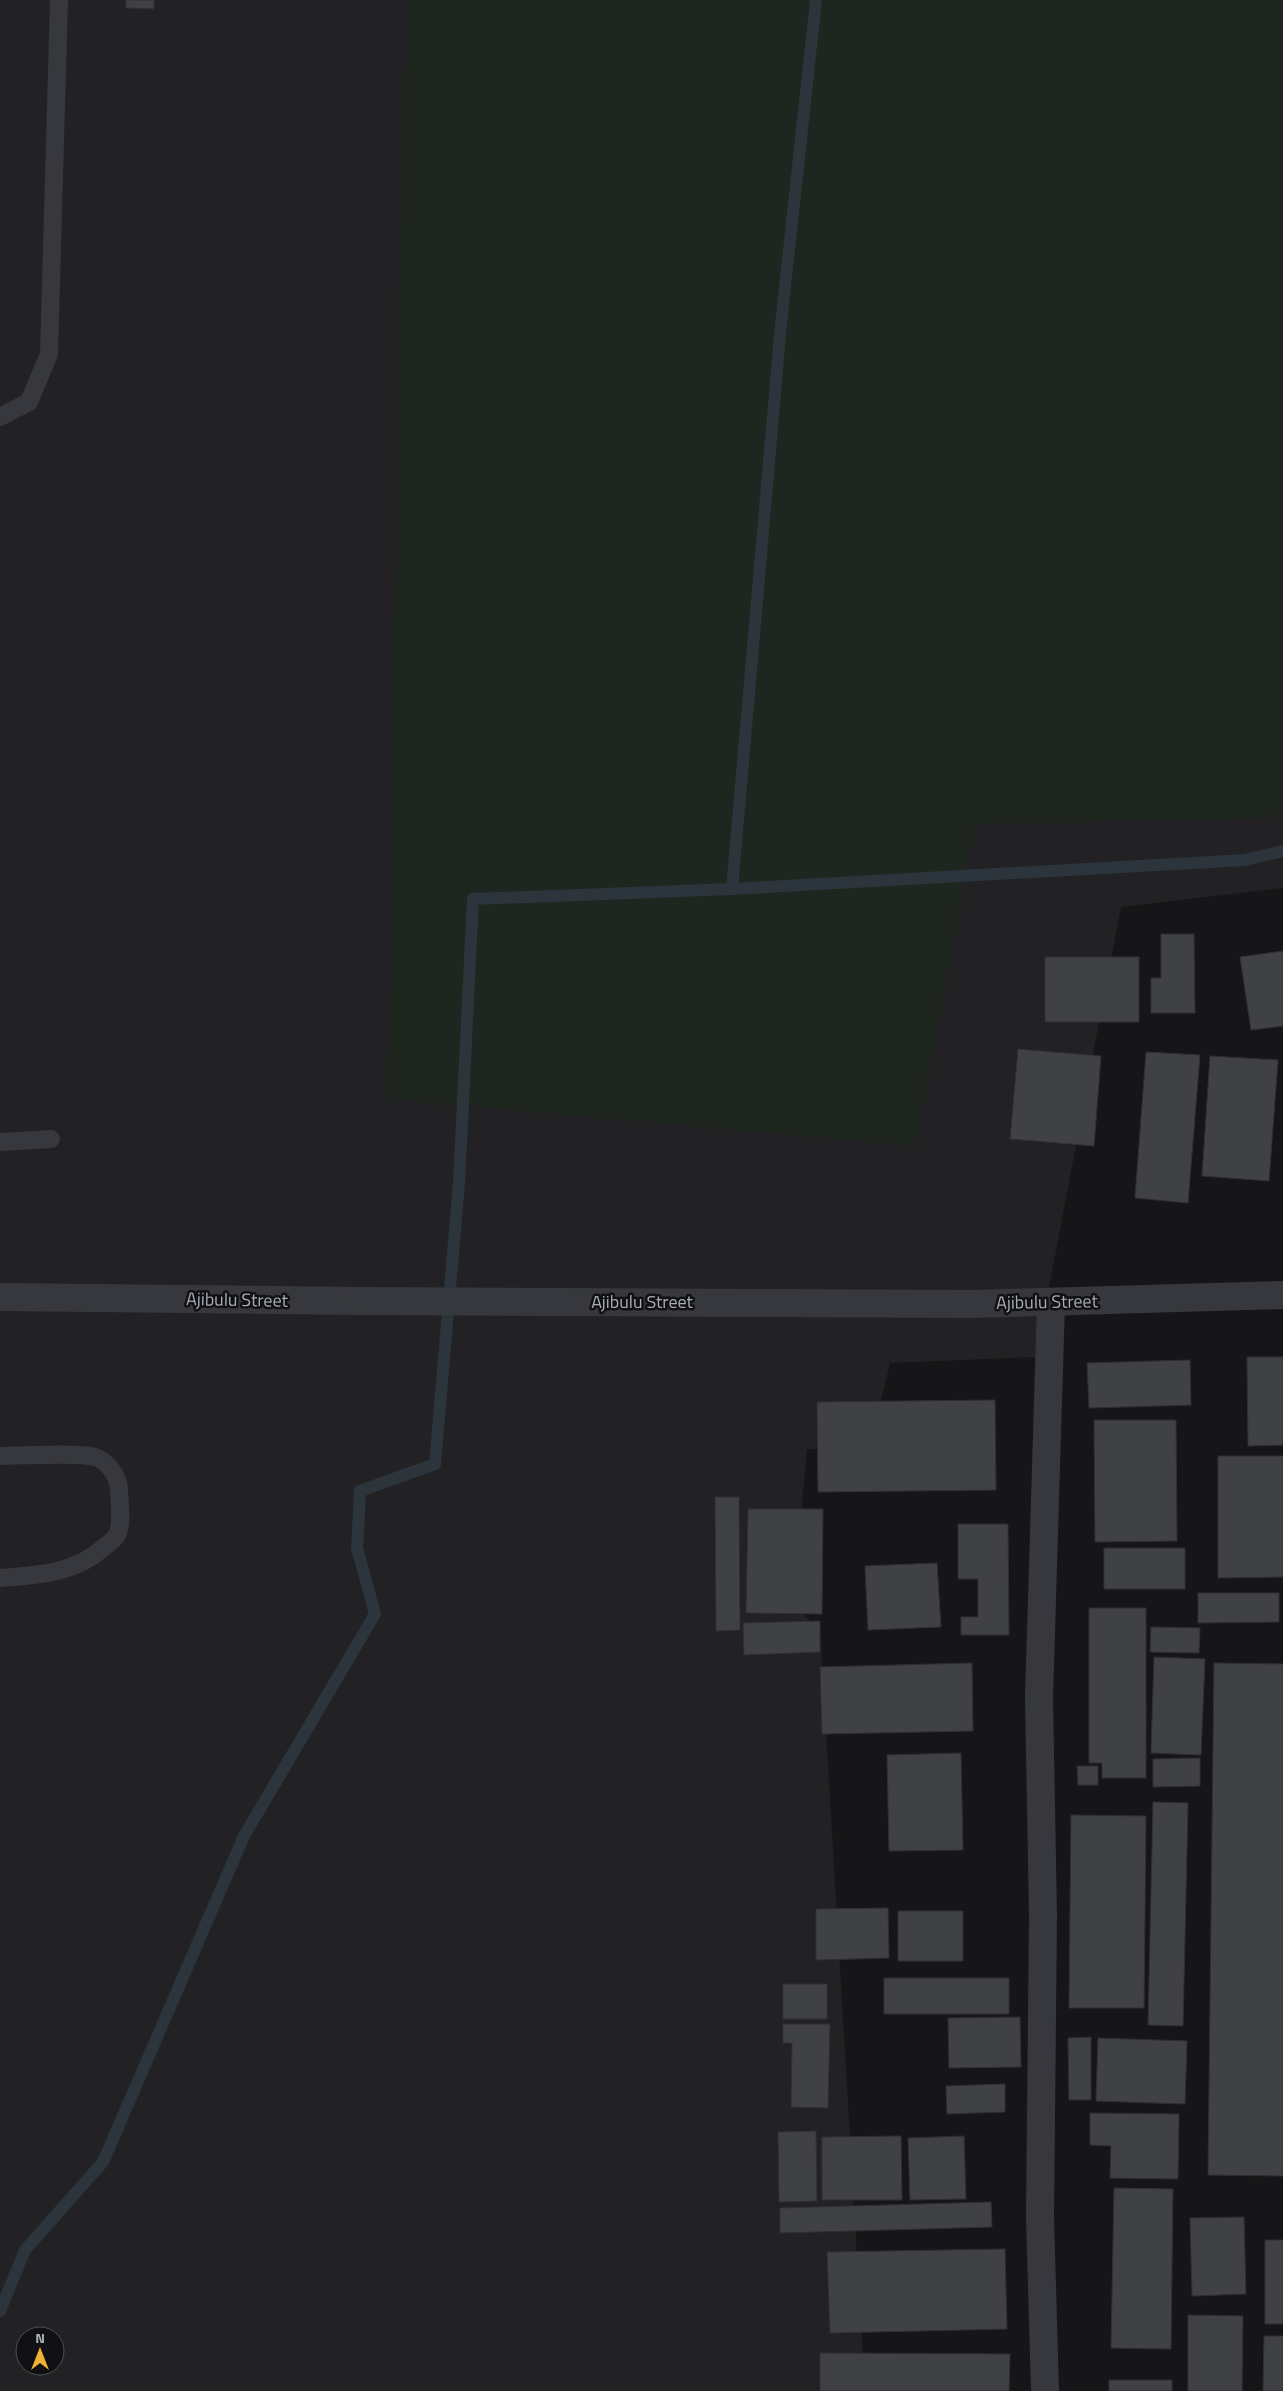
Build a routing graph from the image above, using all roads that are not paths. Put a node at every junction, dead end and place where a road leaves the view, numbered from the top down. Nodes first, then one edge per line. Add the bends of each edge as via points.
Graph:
1 (59, 0) edge
2 (0, 416) edge
3 (51, 1138) dead end
4 (0, 1142) edge
5 (1283, 1295) edge
6 (0, 1297) edge
7 (1051, 1303) junction
8 (0, 1456) edge
9 (0, 1578) edge
10 (1044, 2391) edge

1 - 2 lane via 50,354 29,402
3 - 4 lane
5 - 7 street, Ajibulu Street
6 - 7 street, Ajibulu Street
7 - 10 street via 1039,1696 1043,1916 1040,2217
8 - 9 lane via 95,1457 106,1463 118,1486 119,1524 117,1534 93,1558 64,1571

